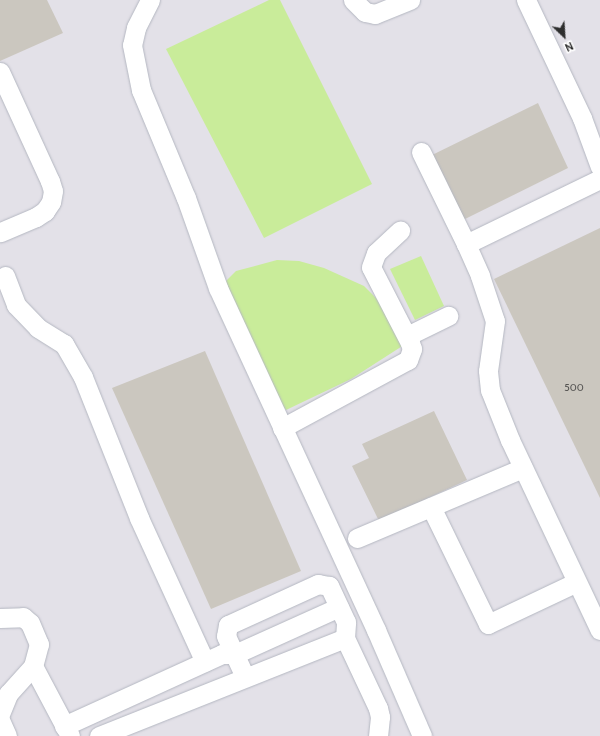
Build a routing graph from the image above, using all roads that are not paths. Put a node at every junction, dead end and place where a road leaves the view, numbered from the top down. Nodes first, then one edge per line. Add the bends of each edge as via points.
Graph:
1 (150, 0) edge
2 (353, 0) edge
3 (410, 0) edge
4 (526, 0) edge
5 (0, 72) edge
6 (421, 152) dead end
7 (600, 167) edge
8 (600, 179) edge
9 (400, 231) dead end
10 (0, 232) edge
11 (466, 244) junction
12 (5, 276) dead end
13 (448, 316) dead end
14 (407, 336) junction
15 (282, 428) junction
16 (523, 468) junction
17 (431, 507) junction
18 (357, 538) dead end
19 (577, 582) junction
20 (339, 607) junction
21 (0, 618) edge
22 (600, 630) edge
23 (345, 638) junction
24 (234, 654) junction
25 (204, 662) junction
26 (33, 666) junction
27 (245, 677) junction
28 (0, 714) edge
29 (0, 720) edge
30 (67, 731) edge
31 (7, 736) edge
32 (99, 736) edge
33 (378, 736) edge
34 (422, 736) edge

1 - 15 lane via 136,28 132,46 141,90 186,198 218,288
2 - 3 lane via 365,12 375,14
4 - 7 lane via 582,118
5 - 10 lane via 50,181 52,191 51,202 45,211 36,218
6 - 11 lane
8 - 11 lane
9 - 14 lane via 376,253 372,266
11 - 16 lane via 495,321 488,372 490,390
12 - 25 lane via 16,305 38,328 64,344 83,377 139,518
13 - 14 lane
14 - 15 lane via 412,349 404,363 354,387 320,409
15 - 34 lane
16 - 17 lane
16 - 19 lane
17 - 18 lane
17 - 19 lane via 488,624
19 - 22 lane
20 - 23 lane via 347,626
20 - 24 lane
20 - 24 lane via 326,584 318,584 228,625 226,636
21 - 26 lane via 23,617 30,623 39,644
23 - 27 lane
23 - 33 lane via 378,708
24 - 25 lane via 222,654
24 - 27 lane
25 - 30 lane
26 - 28 lane via 8,694
26 - 30 lane
27 - 32 lane
29 - 31 lane

